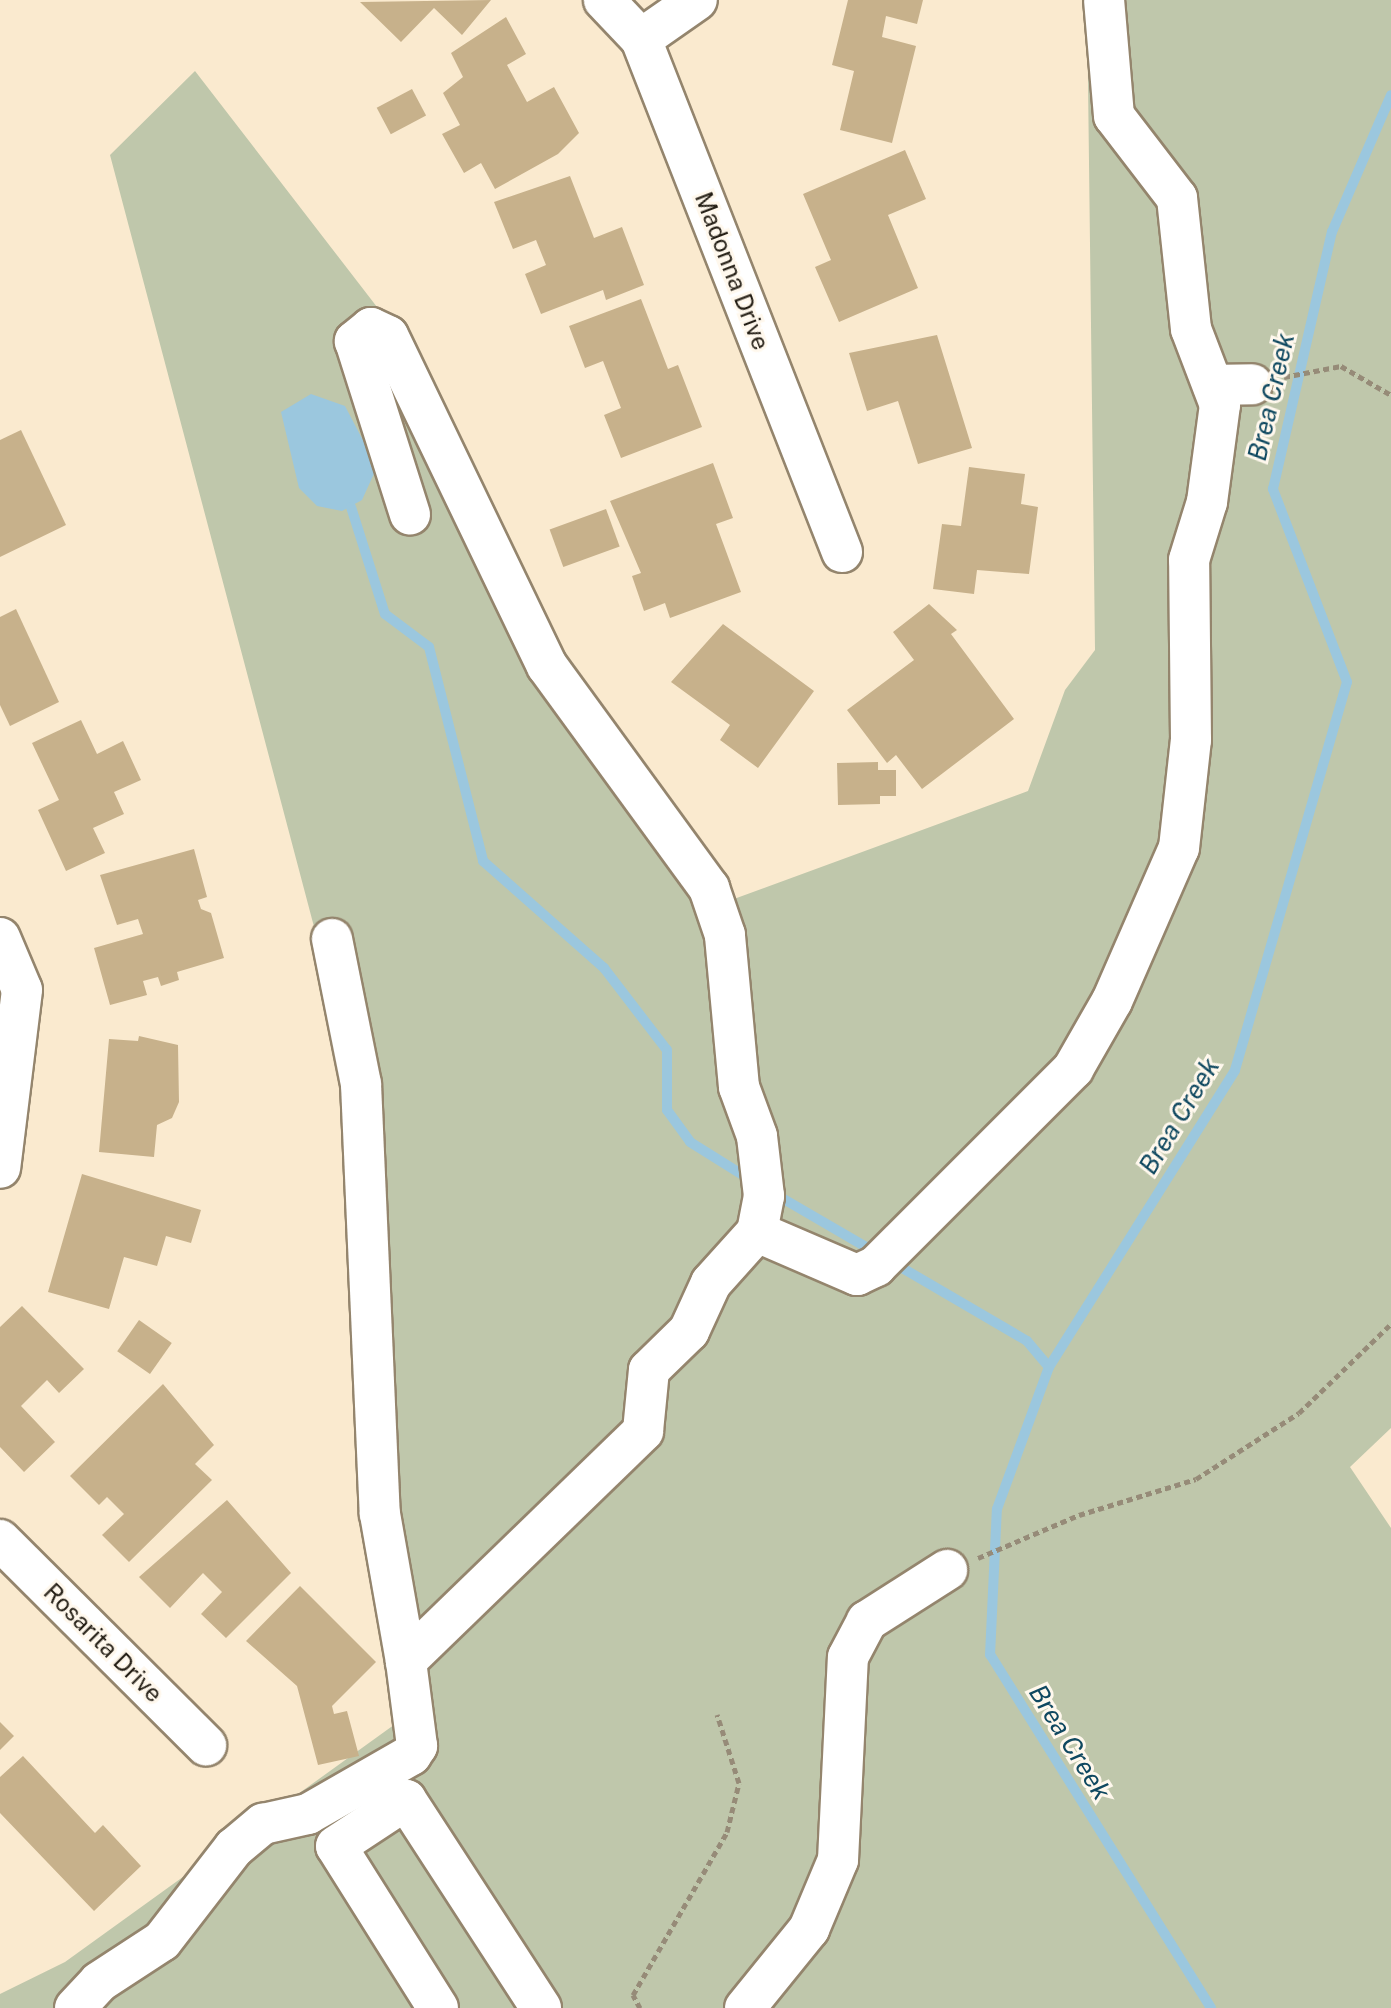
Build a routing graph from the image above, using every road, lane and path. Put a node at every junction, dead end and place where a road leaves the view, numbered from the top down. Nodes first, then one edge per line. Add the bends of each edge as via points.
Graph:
1 (604, 0) edge
2 (697, 0) edge
3 (1104, 0) edge
4 (641, 39) junction
5 (1328, 368) dead end
6 (1391, 395) edge
7 (410, 514) dead end
8 (842, 552) dead end
9 (0, 938) edge
10 (332, 939) dead end
11 (0, 1168) edge
12 (757, 1232) junction
13 (1391, 1324) edge
14 (0, 1540) edge
15 (947, 1570) joint
16 (406, 1661) junction
17 (717, 1714) dead end
18 (206, 1745) dead end
19 (75, 2008) edge
20 (438, 2008) edge
21 (541, 2008) edge
22 (640, 2008) edge
23 (745, 2008) edge

1 - 4 street, Madonna Drive
2 - 4 street
3 - 12 street via 1114,116 1177,198 1191,329 1232,384 1220,405 1218,441 1189,560 1190,784 1179,848 1112,1001 1073,1069 876,1266 857,1275
4 - 8 street, Madonna Drive
5 - 6 path via 1341,366
7 - 12 street via 355,341 371,328 388,336 547,666 709,888 725,935 739,1087 757,1136 764,1196
9 - 11 street via 22,990
10 - 16 street via 361,1084 380,1514
12 - 16 street via 711,1283 689,1331 649,1370 643,1431
13 - 15 path via 1299,1413 1196,1479 1079,1515
14 - 18 street, Rosarita Drive
15 - 23 street via 867,1621 848,1657 838,1860 809,1929
16 - 19 street via 417,1746 411,1755 308,1814 263,1824 234,1848 162,1941 99,1982
17 - 22 path via 737,1758 730,1819 633,1995
20 - 21 street via 336,1846 406,1800

